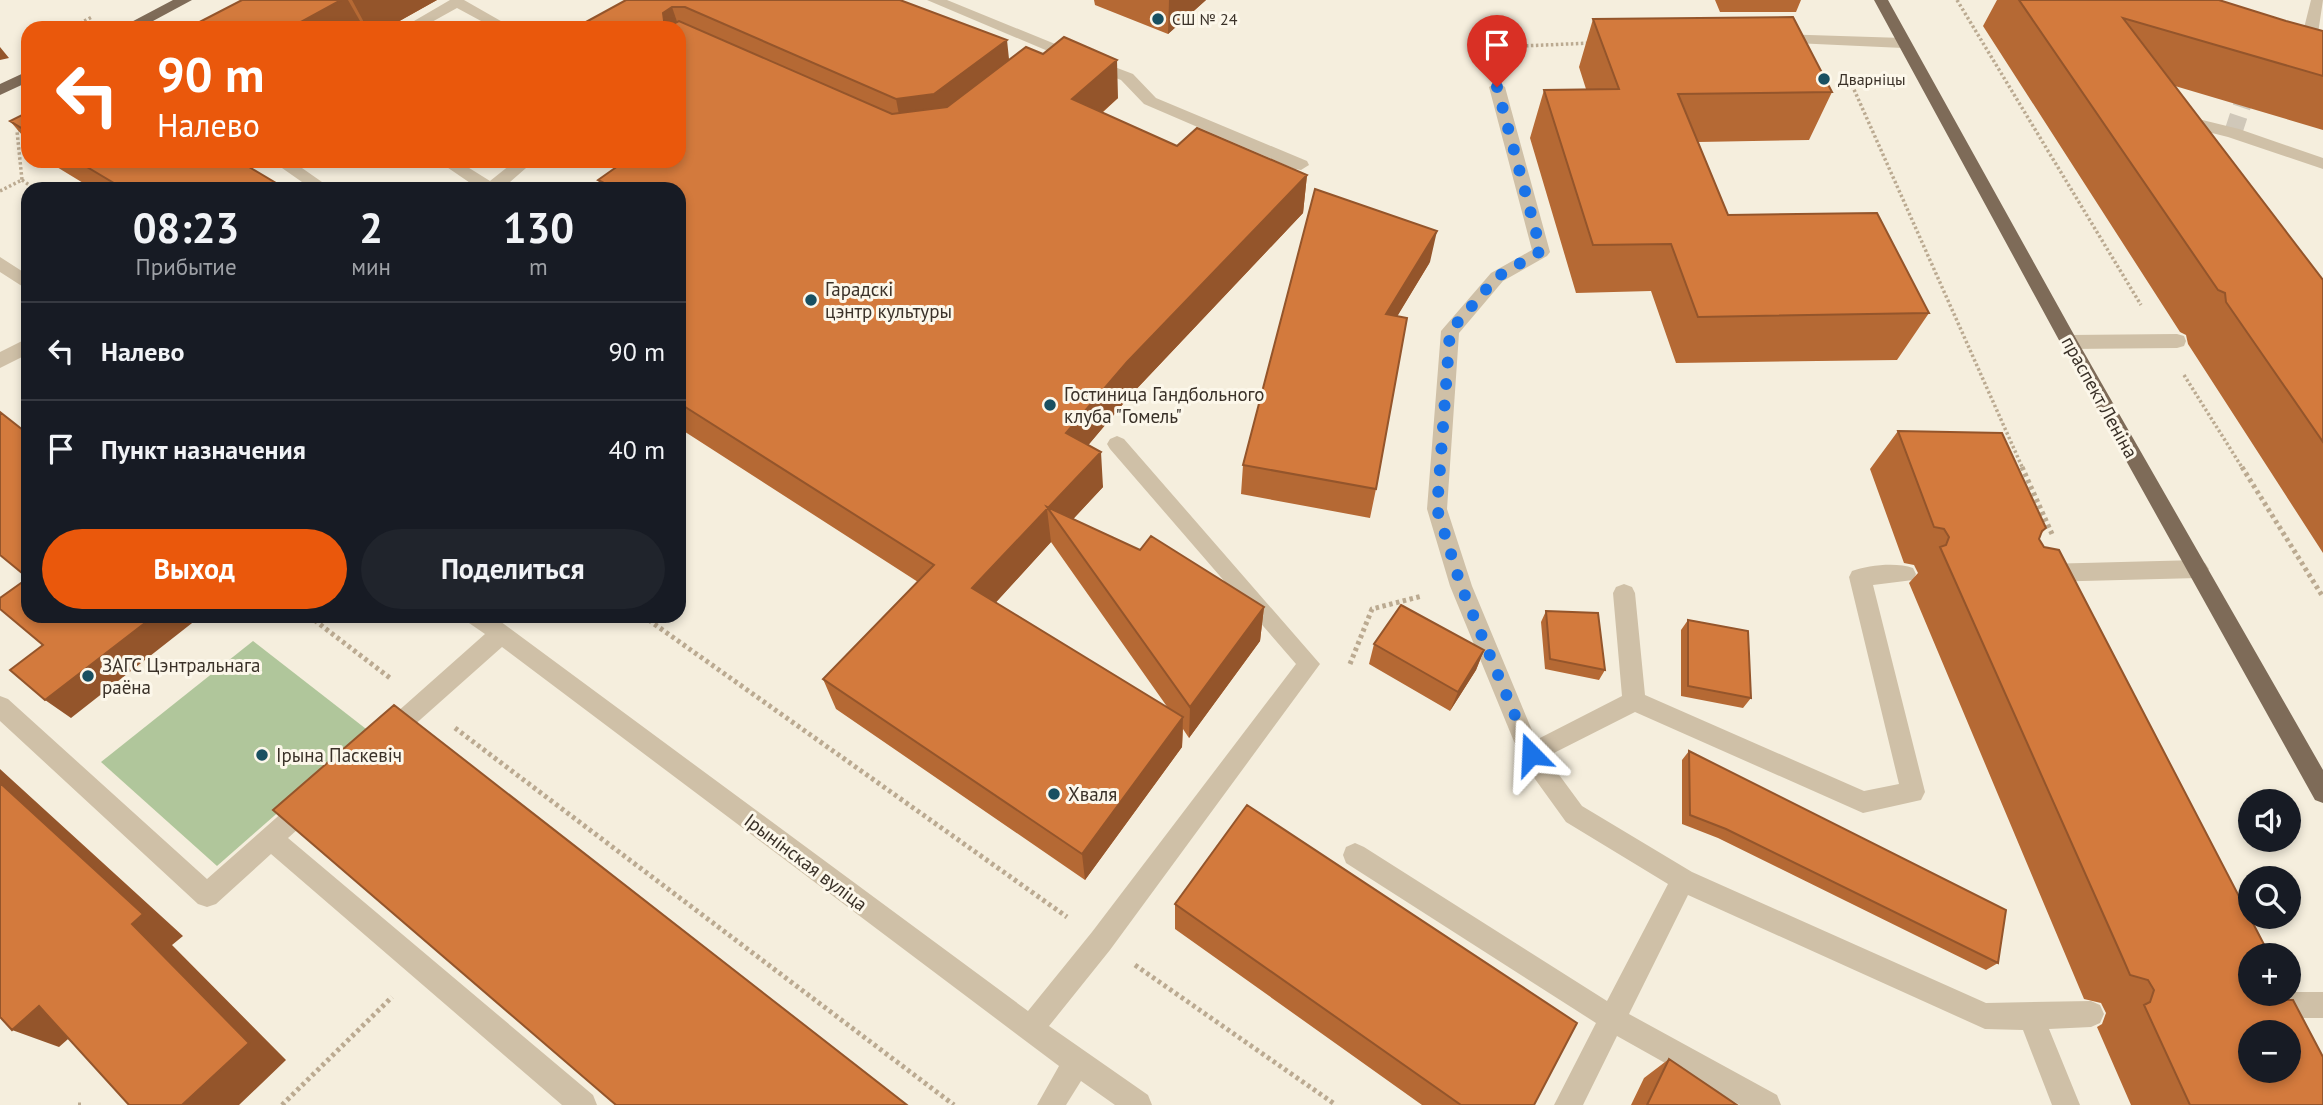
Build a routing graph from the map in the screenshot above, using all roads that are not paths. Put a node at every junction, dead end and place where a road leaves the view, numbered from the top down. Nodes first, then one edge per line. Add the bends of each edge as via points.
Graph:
1 (186, 0) edge
2 (934, 0) edge
3 (1881, 0) edge
4 (2318, 0) edge
5 (142, 21) edge
6 (423, 21) edge
7 (492, 21) edge
8 (1755, 39) edge
9 (2310, 40) edge
10 (1903, 43) junction
11 (21, 80) edge
12 (1497, 87) road end
13 (0, 90) edge
14 (2186, 138) edge
15 (2323, 164) edge
16 (1301, 165) dead end
17 (291, 168) edge
18 (457, 168) edge
19 (517, 168) edge
20 (313, 182) edge
21 (480, 182) edge
22 (500, 182) edge
23 (0, 263) edge
24 (21, 279) edge
25 (2170, 341) road end
26 (2069, 342) junction
27 (21, 349) edge
28 (0, 361) edge
29 (1116, 444) dead end
30 (2197, 569) junction
31 (1905, 574) dead end
32 (2018, 574) edge
33 (1625, 593) dead end
34 (486, 623) edge
35 (501, 634) junction
36 (1634, 701) junction
37 (0, 706) edge
38 (372, 748) edge
39 (1531, 754) junction
40 (331, 785) edge
41 (2323, 792) edge
42 (271, 839) junction
43 (1355, 855) dead end
44 (1684, 880) junction
45 (2301, 1005) edge
46 (2323, 1005) edge
47 (2091, 1014) dead end
48 (2031, 1017) junction
49 (1614, 1020) junction
50 (1030, 1029) junction
51 (1077, 1062) junction
52 (583, 1105) edge
53 (1051, 1105) edge
54 (1138, 1105) edge
55 (1568, 1105) edge
56 (1767, 1105) edge
57 (2066, 1105) edge

1 - 5 main road
2 - 16 street via 1055,55 1127,77 1150,102
3 - 10 main road, праспект Леніна
4 - 9 street
6 - 7 street via 457,2
8 - 10 street
10 - 26 main road, праспект Леніна
11 - 13 main road
12 - 39 street via 1541,251 1497,277 1450,331 1437,509 1461,586
14 - 15 street via 2169,117
17 - 20 street
18 - 21 street
19 - 22 street
23 - 24 street
25 - 26 street
26 - 30 main road, праспект Леніна
27 - 28 street
29 - 50 street via 1309,664
30 - 32 street
30 - 41 main road, праспект Леніна
31 - 36 street via 1860,577 1913,792 1863,802
33 - 36 street
34 - 35 street, Ірынінская вуліца
35 - 38 street
35 - 50 street, Ірынінская вуліца
36 - 39 street
37 - 42 street via 207,895
39 - 44 street via 1574,814
40 - 42 street
42 - 52 street
43 - 49 street
44 - 48 street via 1985,1016
44 - 49 street
45 - 46 street
47 - 48 street
48 - 57 street
49 - 55 street
49 - 56 street
50 - 51 street, Ірынінская вуліца
51 - 53 street
51 - 54 street, Ірынінская вуліца

